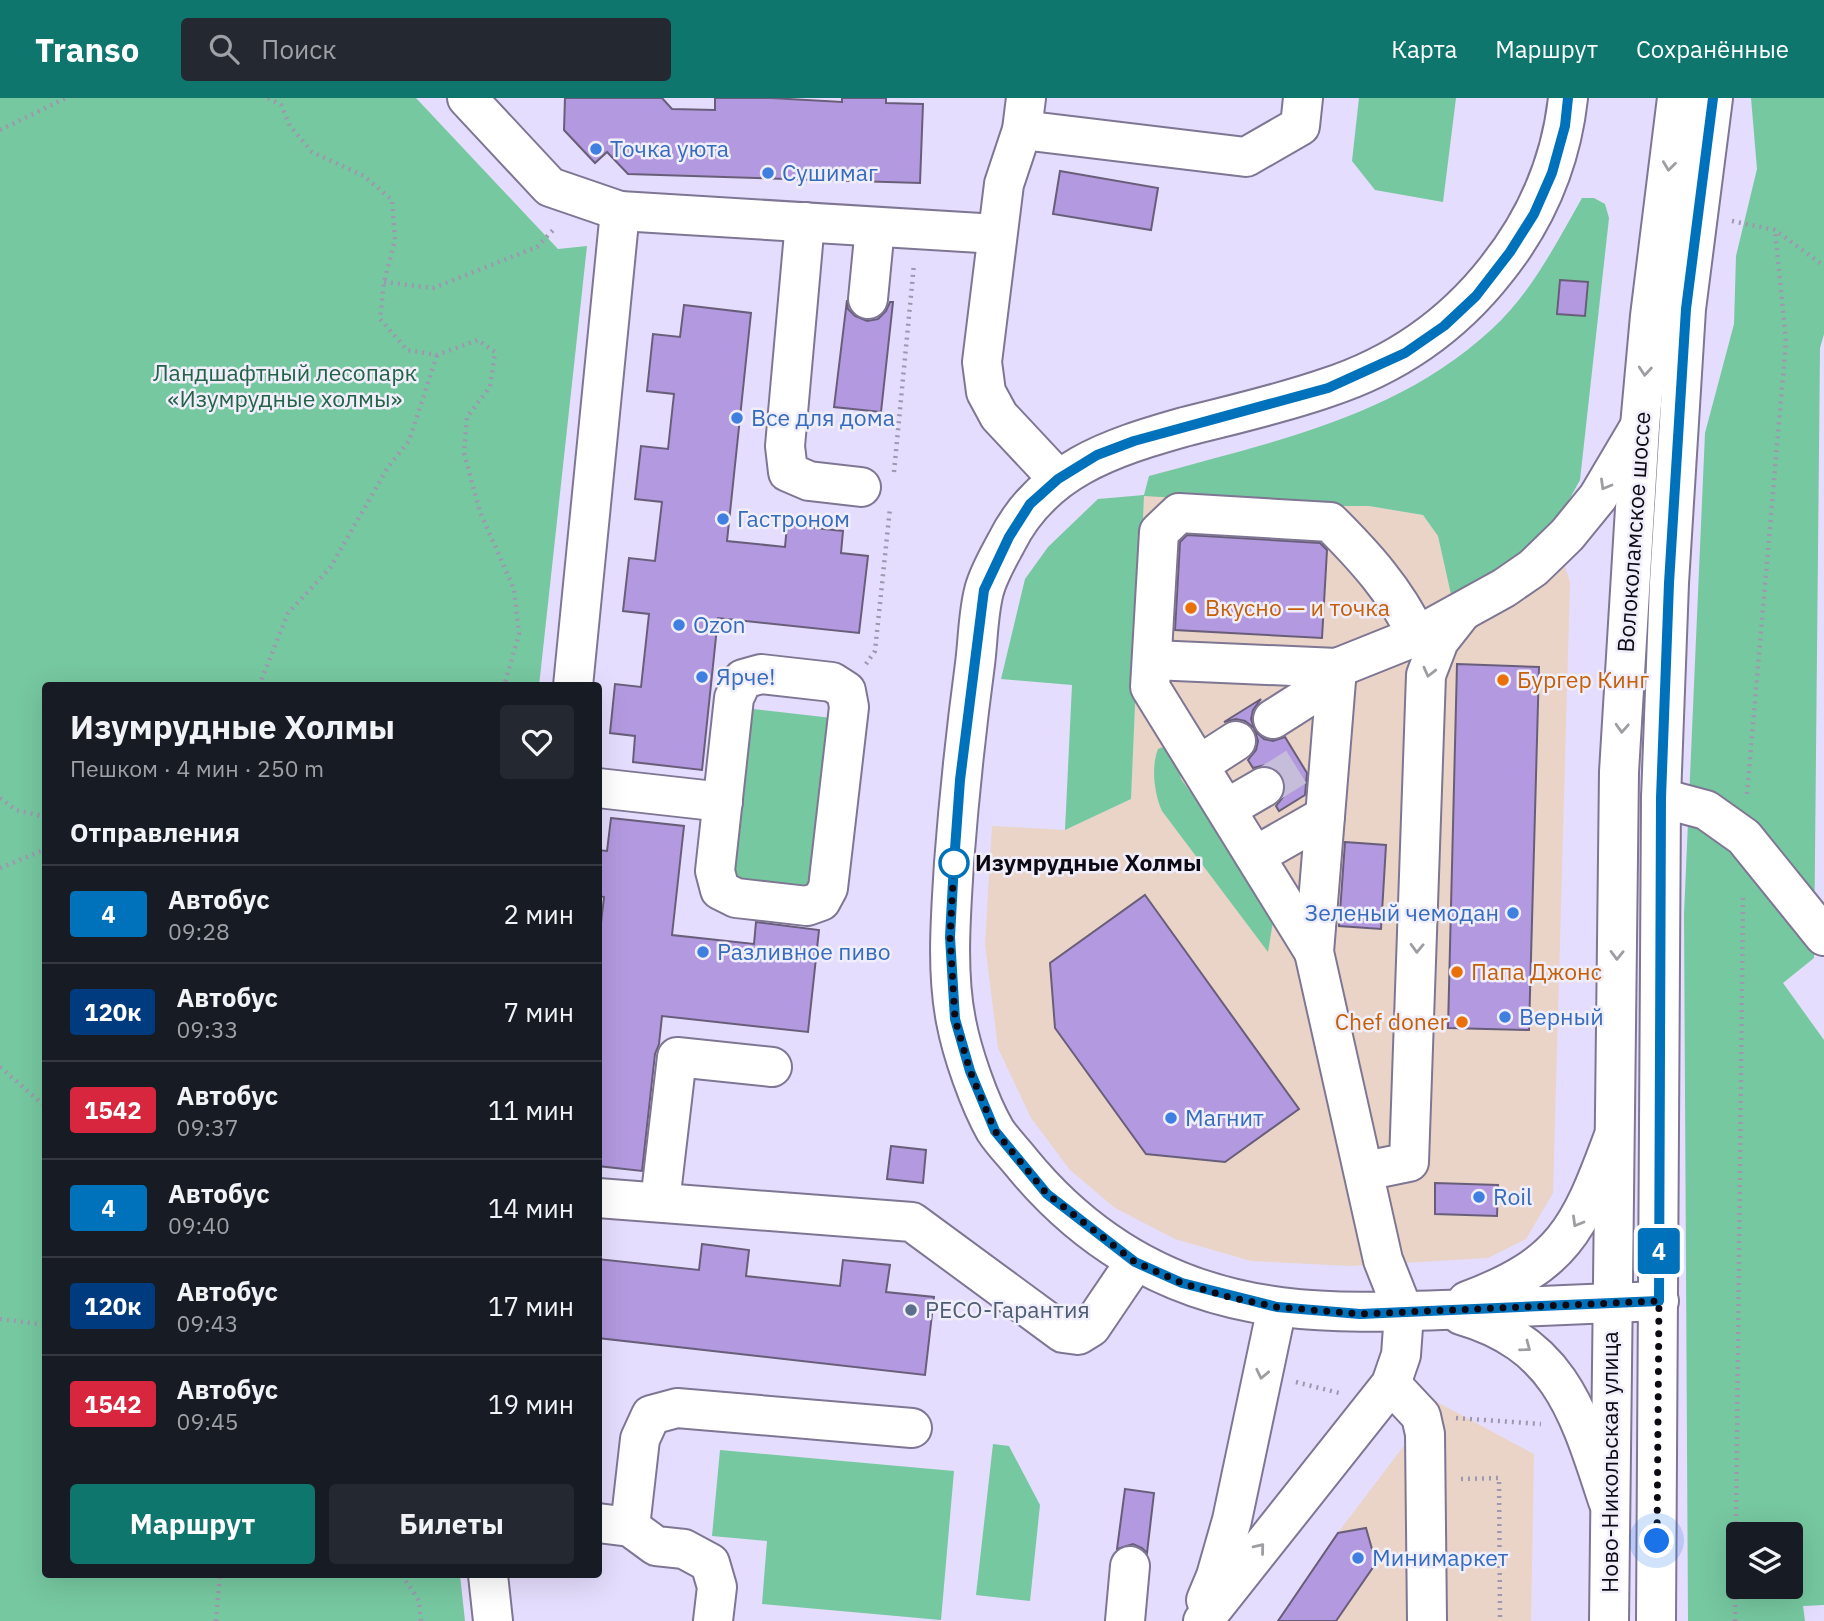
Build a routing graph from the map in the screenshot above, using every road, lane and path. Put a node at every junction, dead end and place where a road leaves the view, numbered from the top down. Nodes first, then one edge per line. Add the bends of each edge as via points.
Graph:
1 (66, 98) edge
2 (268, 98) edge
3 (467, 98) edge
4 (1303, 98) edge
5 (1568, 98) edge
6 (1677, 98) edge
7 (1713, 98) edge
8 (1024, 114) edge
9 (0, 130) edge
10 (1700, 205) junction
11 (620, 211) junction
12 (561, 222) dead end
13 (805, 222) junction
14 (875, 227) junction
15 (917, 229) junction
16 (1776, 230) junction
17 (997, 234) junction
18 (1824, 265) edge
19 (384, 282) junction
20 (868, 299) dead end
21 (437, 355) junction
22 (1640, 426) junction
23 (1058, 479) junction
24 (882, 489) junction
25 (1461, 613) junction
26 (1417, 636) junction
27 (1153, 660) junction
28 (1336, 673) junction
29 (261, 682) edge
30 (505, 682) edge
31 (573, 682) edge
32 (846, 691) junction
33 (1273, 719) dead end
34 (1236, 741) dead end
35 (1199, 765) junction
36 (1264, 787) tunnel mouth
37 (602, 788) edge
38 (0, 798) edge
39 (1661, 798) junction
40 (723, 802) junction
41 (1226, 809) junction
42 (42, 816) edge
43 (1325, 816) junction
44 (1744, 837) junction
45 (42, 851) edge
46 (1255, 856) junction
47 (0, 869) edge
48 (1743, 893) dead end
49 (1824, 936) edge
50 (1314, 952) junction
51 (0, 1067) edge
52 (772, 1068) dead end
53 (42, 1104) edge
54 (1614, 1138) junction
55 (1365, 1171) junction
56 (602, 1198) edge
57 (660, 1202) junction
58 (1135, 1262) junction
59 (1659, 1301) junction
60 (1611, 1303) junction
61 (1277, 1307) junction
62 (1442, 1310) junction
63 (1404, 1313) junction
64 (0, 1319) edge
65 (42, 1324) edge
66 (1285, 1380) dead end
67 (1391, 1384) junction
68 (1348, 1395) dead end
69 (1421, 1416) junction
70 (1552, 1424) dead end
71 (912, 1428) dead end
72 (1499, 1478) dead end
73 (1609, 1505) junction
74 (614, 1525) edge
75 (1130, 1566) dead end
76 (220, 1578) edge
77 (404, 1578) edge
78 (488, 1578) edge
79 (216, 1621) edge
80 (421, 1621) edge
81 (493, 1621) edge
82 (713, 1621) edge
83 (1125, 1621) edge
84 (1197, 1621) edge
85 (1203, 1621) edge
86 (1427, 1621) edge
87 (1500, 1621) edge
88 (1609, 1621) edge
89 (1656, 1621) edge
90 (1735, 1621) edge

1 - 9 path
2 - 19 path via 281,105 312,152 364,176 392,200 395,240
3 - 11 street via 550,187
4 - 8 street via 1300,126 1246,157
5 - 23 street via 1552,173 1534,214 1476,296 1444,326 1405,353 1328,388 1134,441 1097,455
6 -> 22 street, Волоколамское шоссе
7 - 10 street, Волоколамское шоссе
8 - 17 street via 1003,184
10 - 16 path via 1733,222
10 - 39 street, Волоколамское шоссе via 1686,309
11 - 13 street
11 - 31 street
12 - 19 path via 537,247 433,288
13 - 14 street
13 - 24 street via 785,446 788,472 809,481
14 - 15 street
14 - 20 street
15 - 17 street
15 - 24 path
16 - 18 path
16 - 44 path via 1786,341
17 - 23 street via 982,362 986,392 999,416
19 - 21 path via 380,319 407,350
21 - 29 path via 409,441 388,467 330,568 288,613
21 - 30 path via 478,340 495,352 491,387 467,417 464,453 480,512 514,589 519,634
22 -> 25 street via 1598,497 1567,535 1533,568
22 -> 54 street, Волоколамское шоссе via 1619,772
23 - 58 street via 1030,504 984,590 954,863 950,937 955,1019 995,1131 1047,1194
24 - 32 path via 875,650
25 - 26 street
25 -> 55 street via 1439,641 1426,675 1409,1162
26 - 27 street via 1370,562 1330,522 1179,513 1159,532
26 - 28 street
27 - 28 street
27 - 35 street via 1150,687
28 - 33 street
28 - 43 street via 1316,755
32 - 40 street via 820,680 761,674 744,679 734,698
32 - 40 street via 849,707 828,888 821,901 807,906 760,901 720,890 715,871
34 - 35 street
35 - 41 street
36 - 41 street
37 - 40 street
38 - 42 path via 16,810
39 - 44 street via 1706,810
39 - 59 street, Волоколамское шоссе
41 - 46 street
43 - 46 street
43 - 50 street
44 - 49 street
45 - 47 path
46 - 50 street
48 - 90 path
50 - 55 street
51 - 53 path
52 - 57 street via 677,1057
54 - 60 street, Волоколамское шоссе
54 -> 62 street via 1573,1230 1550,1257 1490,1292
55 - 63 street via 1383,1260
56 - 57 street
57 - 58 street via 912,1222 1063,1333 1078,1335 1091,1327
58 - 61 street via 1182,1283
59 - 60 street
59 - 89 street, Ново-Никольская улица
60 - 62 street
60 - 73 street, Ново-Никольская улица
61 - 63 street
61 -> 84 street via 1232,1520
62 - 63 street
62 -> 73 street via 1509,1333 1538,1356 1563,1386 1581,1420
63 - 67 street via 1401,1355
64 - 65 path
66 - 68 path
67 - 69 street
85 -> 67 street
69 - 70 path
69 - 86 street
71 - 74 street via 677,1408 651,1415
72 - 87 path
73 - 88 street, Ново-Никольская улица
74 - 82 street via 656,1546 684,1549 710,1563 717,1587
75 - 83 street
76 - 79 path
77 - 80 path via 419,1601
78 - 81 street

